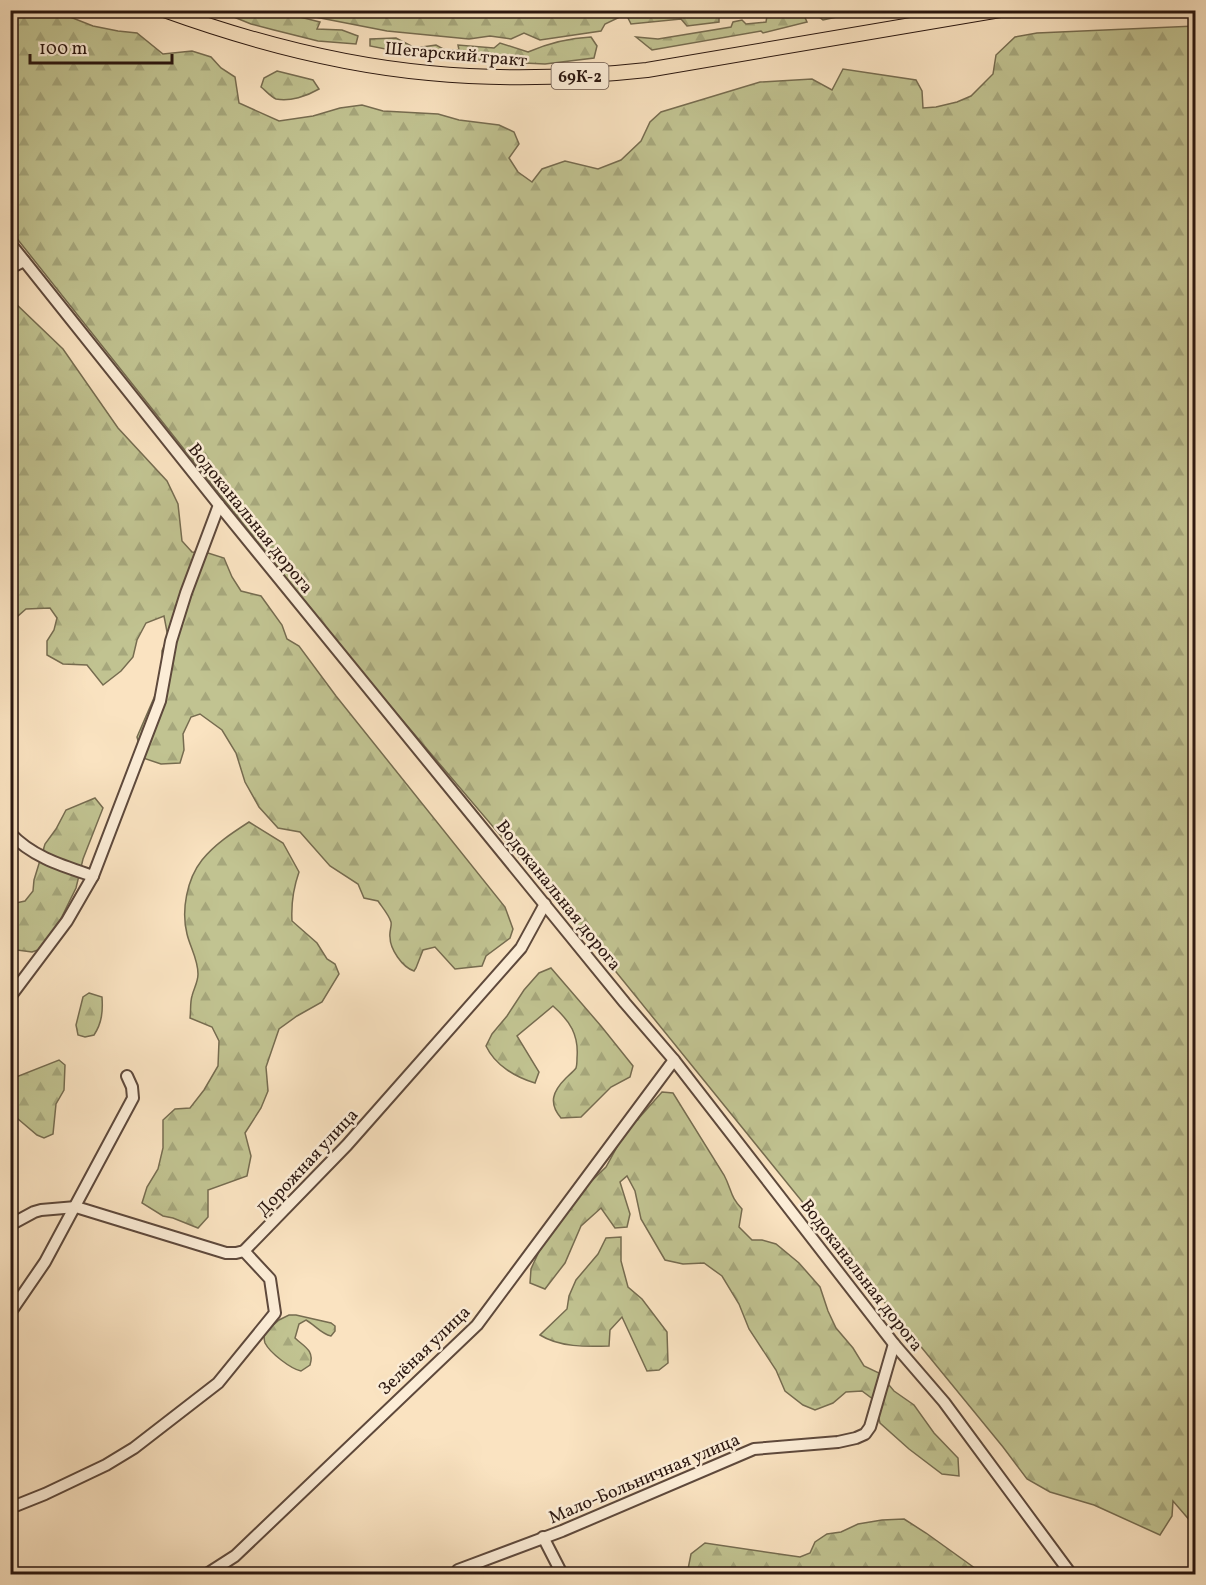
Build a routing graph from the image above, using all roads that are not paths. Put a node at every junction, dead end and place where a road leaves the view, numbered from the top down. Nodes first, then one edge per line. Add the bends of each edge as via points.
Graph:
1 (164, 10) edge
2 (1000, 10) edge
3 (10, 243) edge
4 (24, 261) junction
5 (10, 268) edge
6 (219, 505) junction
7 (10, 834) edge
8 (93, 876) junction
9 (545, 904) junction
10 (10, 997) edge
11 (674, 1060) junction
12 (127, 1076) dead end
13 (76, 1207) junction
14 (11, 1226) edge
15 (244, 1251) junction
16 (10, 1313) edge
17 (894, 1344) junction
18 (10, 1508) edge
19 (543, 1537) junction
20 (207, 1575) edge
21 (455, 1575) edge
22 (562, 1575) edge
23 (1071, 1575) edge

1 - 2 main road, Шегарский тракт / 69К-2 via 245,36 346,60 427,73 526,78 647,70
3 - 4 street, Водоканальная дорога
4 - 5 street
4 - 6 street, Водоканальная дорога
6 - 8 street via 171,641 160,702
6 - 9 street, Водоканальная дорога
7 - 8 street via 52,862
8 - 10 street via 66,921
9 - 11 street, Водоканальная дорога
9 - 15 street, Дорожная улица via 521,948 347,1145
11 - 17 street, Водоканальная дорога
11 - 20 street, Зелёная улица via 477,1324 235,1556
12 - 13 street via 133,1098
13 - 14 street via 33,1212
13 - 15 street via 226,1253
13 - 16 street
15 - 18 street via 270,1279 275,1313 218,1383 106,1465
17 - 19 street, Мало-Больничная улица via 865,1434 838,1442 754,1449
17 - 23 street, Водоканальная дорога via 944,1402
19 - 21 street, Мало-Больничная улица via 458,1570
19 - 22 street

